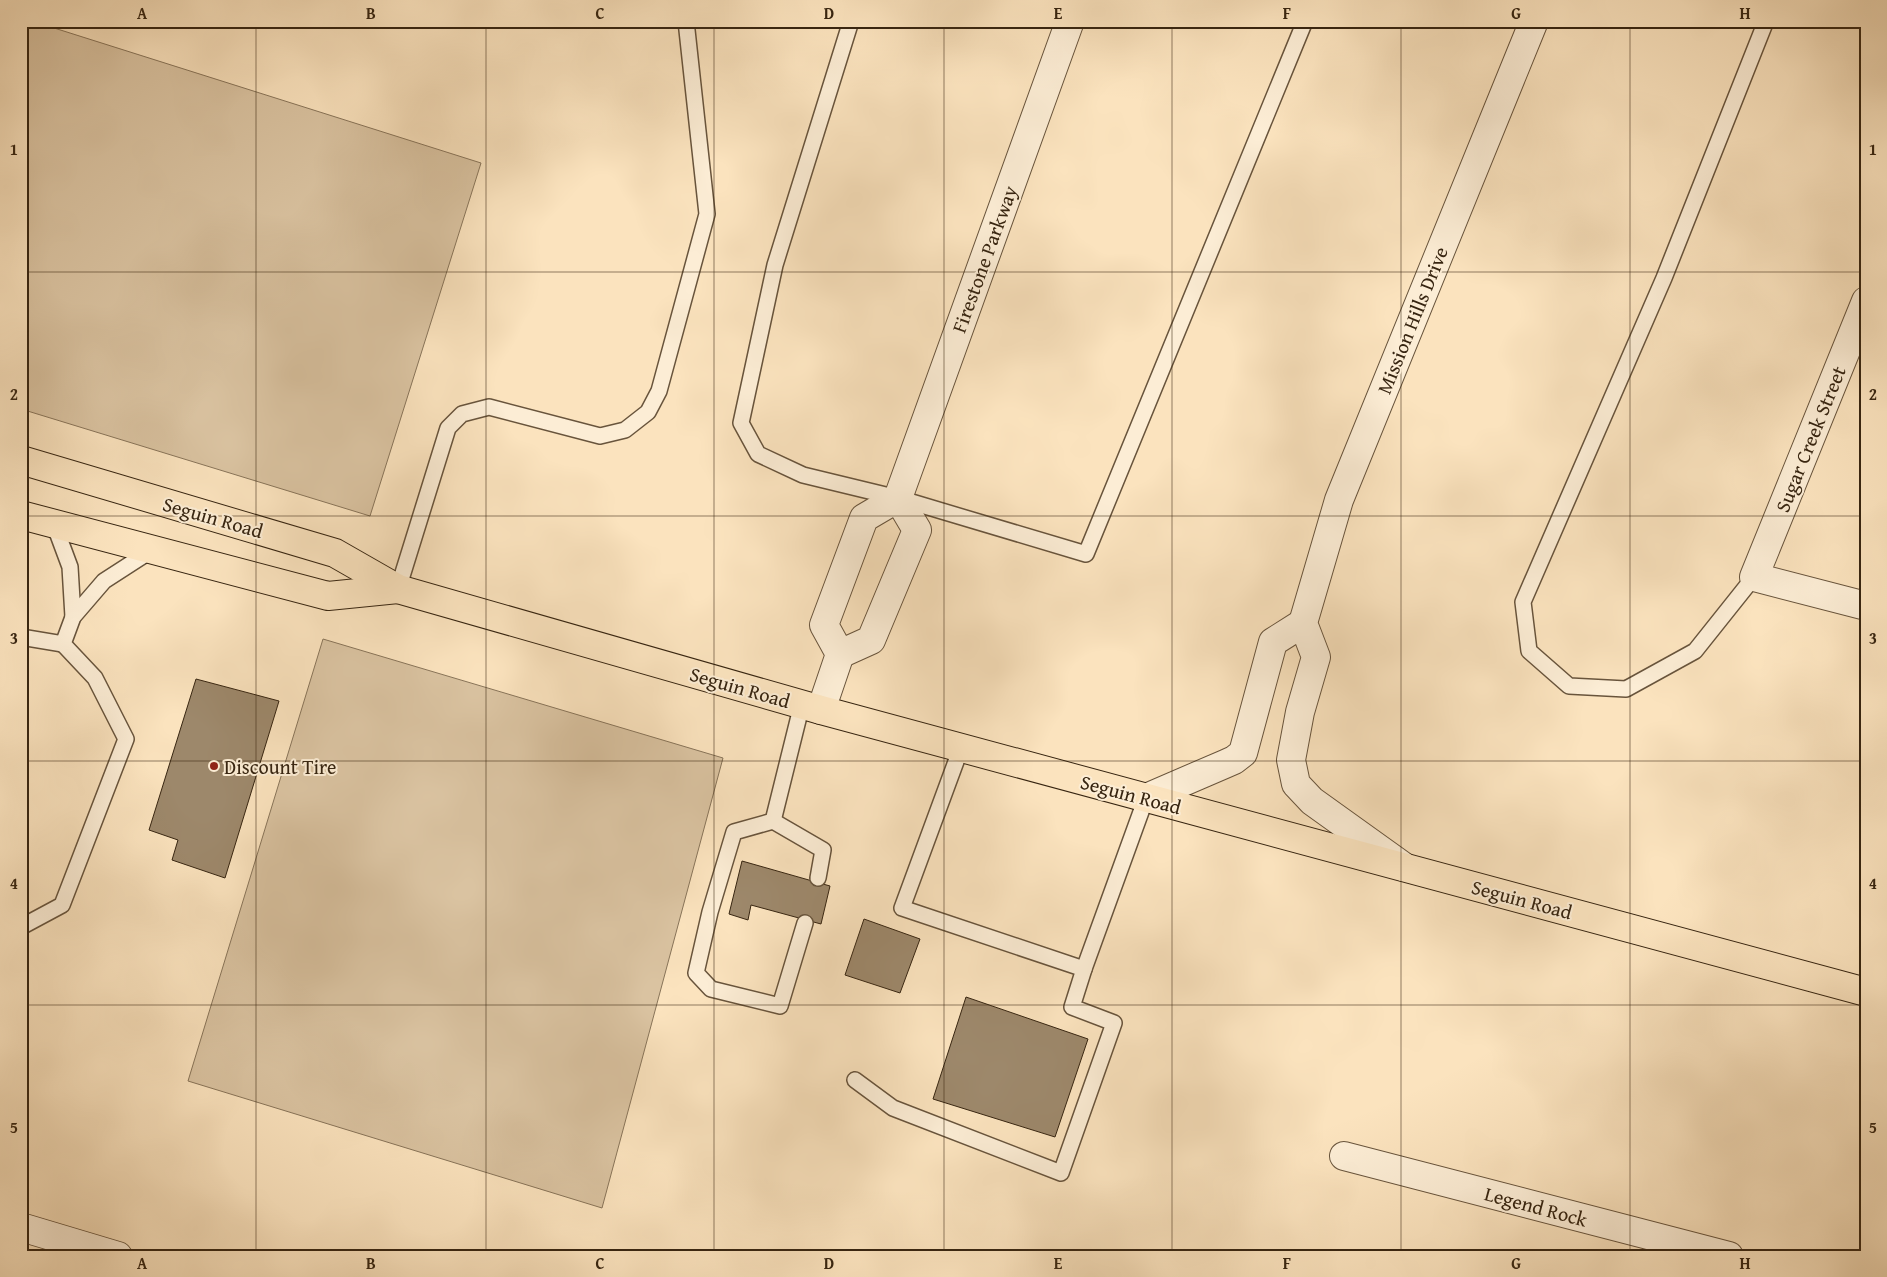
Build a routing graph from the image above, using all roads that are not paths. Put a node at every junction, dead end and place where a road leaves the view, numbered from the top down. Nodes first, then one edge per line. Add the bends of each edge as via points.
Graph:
1 (686, 21) edge
2 (851, 21) edge
3 (1070, 21) edge
4 (1305, 21) edge
5 (1534, 21) edge
6 (1766, 21) edge
7 (1866, 301) edge
8 (21, 460) edge
9 (898, 498) junction
10 (21, 516) edge
11 (54, 524) junction
12 (152, 550) junction
13 (1754, 578) junction
14 (398, 589) junction
15 (1866, 606) edge
16 (73, 617) junction
17 (1303, 623) junction
18 (21, 638) edge
19 (63, 644) junction
20 (840, 654) junction
21 (812, 707) junction
22 (961, 748) junction
23 (1146, 798) junction
24 (773, 820) junction
25 (1405, 868) junction
26 (818, 878) dead end
27 (806, 923) dead end
28 (21, 927) edge
29 (1084, 968) junction
30 (1866, 992) edge
31 (855, 1080) dead end
32 (1344, 1156) dead end
33 (21, 1227) edge
34 (118, 1256) edge
35 (1729, 1256) edge

1 - 14 lane via 707,214 659,390 648,412 625,430 600,436 489,407 462,414 448,428
2 - 9 lane via 775,265 741,423 758,454 803,475
3 - 9 street, Firestone Parkway
4 - 9 lane via 1086,554
5 - 17 street, Mission Hills Drive via 1339,500
6 - 13 lane via 1664,278 1523,602 1530,651 1569,686 1626,688 1695,651
7 - 13 street, Sugar Creek Street
8 - 14 main road, Seguin Road via 335,553
9 - 20 street via 864,518 824,625
9 - 20 street via 917,530 871,640
10 - 11 main road, Seguin Road
11 - 12 main road, Seguin Road
11 - 16 lane via 70,567
12 - 14 main road, Seguin Road via 328,596
12 - 16 lane via 104,581
13 - 15 street
14 - 21 main road, Seguin Road
16 - 19 lane
17 - 23 street via 1273,642 1243,753 1230,762
17 - 25 street via 1316,657 1300,712 1291,760 1296,784 1312,801
18 - 19 lane
19 - 28 lane via 94,678 126,739 62,905
20 - 21 street
21 - 22 main road, Seguin Road
21 - 24 lane
22 - 23 main road, Seguin Road
22 - 29 lane via 902,908
23 - 25 main road, Seguin Road
23 - 29 lane
24 - 26 lane via 823,850
24 - 27 lane via 734,832 696,973 711,988 780,1006
25 - 30 main road, Seguin Road
29 - 31 lane via 1072,1007 1114,1023 1061,1173 893,1108
32 - 35 street, Legend Rock
33 - 34 street

